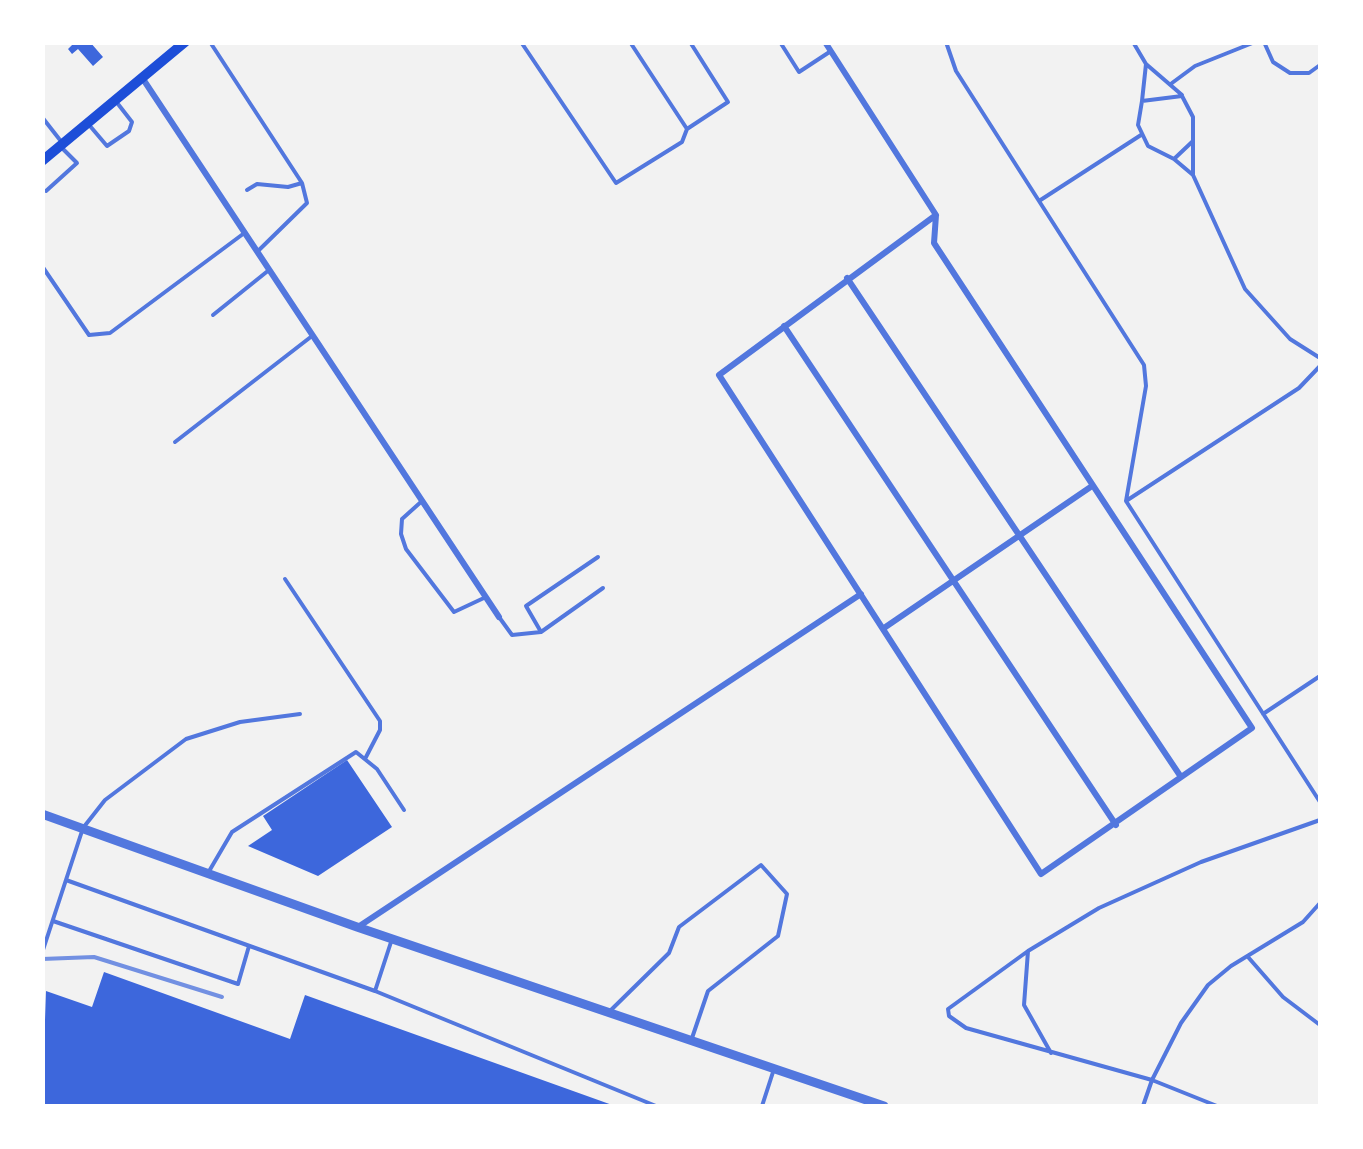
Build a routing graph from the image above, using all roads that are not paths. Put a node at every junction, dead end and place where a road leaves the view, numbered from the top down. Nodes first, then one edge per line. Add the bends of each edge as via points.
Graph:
1 (185, 42) edge
2 (210, 42) edge
3 (521, 42) edge
4 (630, 42) edge
5 (690, 42) edge
6 (780, 42) edge
7 (825, 42) edge
8 (946, 42) edge
9 (1133, 42) edge
10 (1255, 42) edge
11 (1264, 42) edge
12 (830, 51) junction
13 (1146, 64) junction
14 (1319, 67) edge
15 (1320, 76) edge
16 (142, 78) junction
17 (1172, 82) junction
18 (1182, 96) junction
19 (116, 100) junction
20 (1142, 101) junction
21 (42, 116) edge
22 (87, 123) junction
23 (687, 129) junction
24 (1141, 135) junction
25 (1193, 141) junction
26 (61, 145) junction
27 (1174, 159) junction
28 (42, 160) edge
29 (1194, 175) junction
30 (302, 183) junction
31 (247, 190) dead end
32 (44, 191) edge
33 (1040, 201) junction
34 (936, 215) junction
35 (244, 233) junction
36 (257, 252) junction
37 (42, 266) edge
38 (269, 270) junction
39 (847, 278) junction
40 (213, 316) dead end
41 (784, 326) junction
42 (312, 336) junction
43 (1320, 358) edge
44 (1320, 366) edge
45 (175, 442) dead end
46 (1092, 486) junction
47 (422, 501) junction
48 (1126, 501) junction
49 (1016, 536) junction
50 (598, 557) dead end
51 (285, 579) dead end
52 (953, 579) junction
53 (603, 588) dead end
54 (861, 594) junction
55 (486, 597) junction
56 (500, 618) joint
57 (884, 628) junction
58 (542, 632) junction
59 (1320, 676) edge
60 (300, 714) dead end
61 (1264, 714) junction
62 (366, 757) junction
63 (1181, 777) junction
64 (1320, 802) edge
65 (404, 810) dead end
66 (42, 814) edge
67 (1320, 820) edge
68 (1116, 825) junction
69 (83, 828) junction
70 (208, 874) junction
71 (66, 880) junction
72 (1320, 903) edge
73 (53, 922) junction
74 (357, 927) junction
75 (392, 939) junction
76 (249, 945) junction
77 (1028, 950) junction
78 (42, 953) edge
79 (1247, 955) junction
80 (375, 992) junction
81 (608, 1013) junction
82 (1320, 1024) edge
83 (690, 1041) junction
84 (1051, 1053) junction
85 (774, 1069) junction
86 (1152, 1080) junction
87 (656, 1106) edge
88 (762, 1106) edge
89 (884, 1106) edge
90 (1143, 1106) edge
91 (1218, 1106) edge

1 - 16 main road
2 - 30 lane
3 - 23 lane via 616,182 682,142
4 - 23 lane
5 - 23 lane via 728,102
6 - 12 lane via 799,72
7 - 12 street
8 - 33 lane via 956,72
9 - 13 lane
10 - 17 lane
11 - 14 lane via 1274,62 1290,73
12 - 34 street
13 - 17 lane
13 - 20 lane
14 - 15 lane
16 - 19 main road
16 - 35 street
17 - 18 lane
18 - 20 lane
18 - 25 lane via 1193,117
19 - 22 main road
19 - 22 lane via 132,122 130,131 106,146
20 - 24 lane
21 - 26 lane
22 - 26 main road
24 - 27 lane
24 - 33 lane
25 - 27 lane
25 - 29 lane
26 - 28 main road
26 - 32 lane via 77,163
27 - 29 lane
29 - 43 lane via 1245,289 1290,339
30 - 31 lane
30 - 36 lane via 307,203
33 - 48 lane via 1144,365
34 - 39 street
34 - 46 street via 934,242
35 - 36 street
35 - 37 lane via 110,333 89,335
36 - 38 street
38 - 40 lane
38 - 42 street
39 - 41 street
39 - 49 street
41 - 52 street
41 - 54 street via 719,376
42 - 45 lane
42 - 47 street
44 - 48 lane via 1299,388
46 - 49 street
46 - 63 street via 1252,728
47 - 55 street
47 - 55 lane via 402,519 406,549 454,612
48 - 61 lane
49 - 52 street
49 - 63 street
50 - 58 lane via 526,606
51 - 62 lane via 380,721
52 - 57 street
52 - 68 street
53 - 58 lane
54 - 57 street
54 - 74 street
55 - 56 street
56 - 58 lane via 512,635
57 - 68 street via 1041,874
59 - 61 lane
60 - 69 lane via 186,738 105,800
61 - 64 lane
62 - 65 lane
62 - 70 lane via 348,755 246,821 220,846
63 - 68 street
66 - 69 street
67 - 77 lane via 1201,862 1099,908
69 - 70 street
69 - 71 lane
70 - 74 street
71 - 73 lane
71 - 76 lane
72 - 79 lane via 1284,936
73 - 76 lane via 238,984
73 - 78 lane
74 - 75 street
75 - 80 lane
75 - 81 street
76 - 80 lane
77 - 84 lane via 1024,1005
77 - 84 lane via 948,1009 949,1016 966,1028
79 - 82 lane via 1283,997
79 - 86 lane via 1193,1004
80 - 87 lane
81 - 83 street
81 - 83 lane via 668,953 679,927 761,865 787,894 778,936 708,991
83 - 85 street
84 - 86 lane
85 - 88 lane
85 - 89 street
86 - 90 lane
86 - 91 lane

